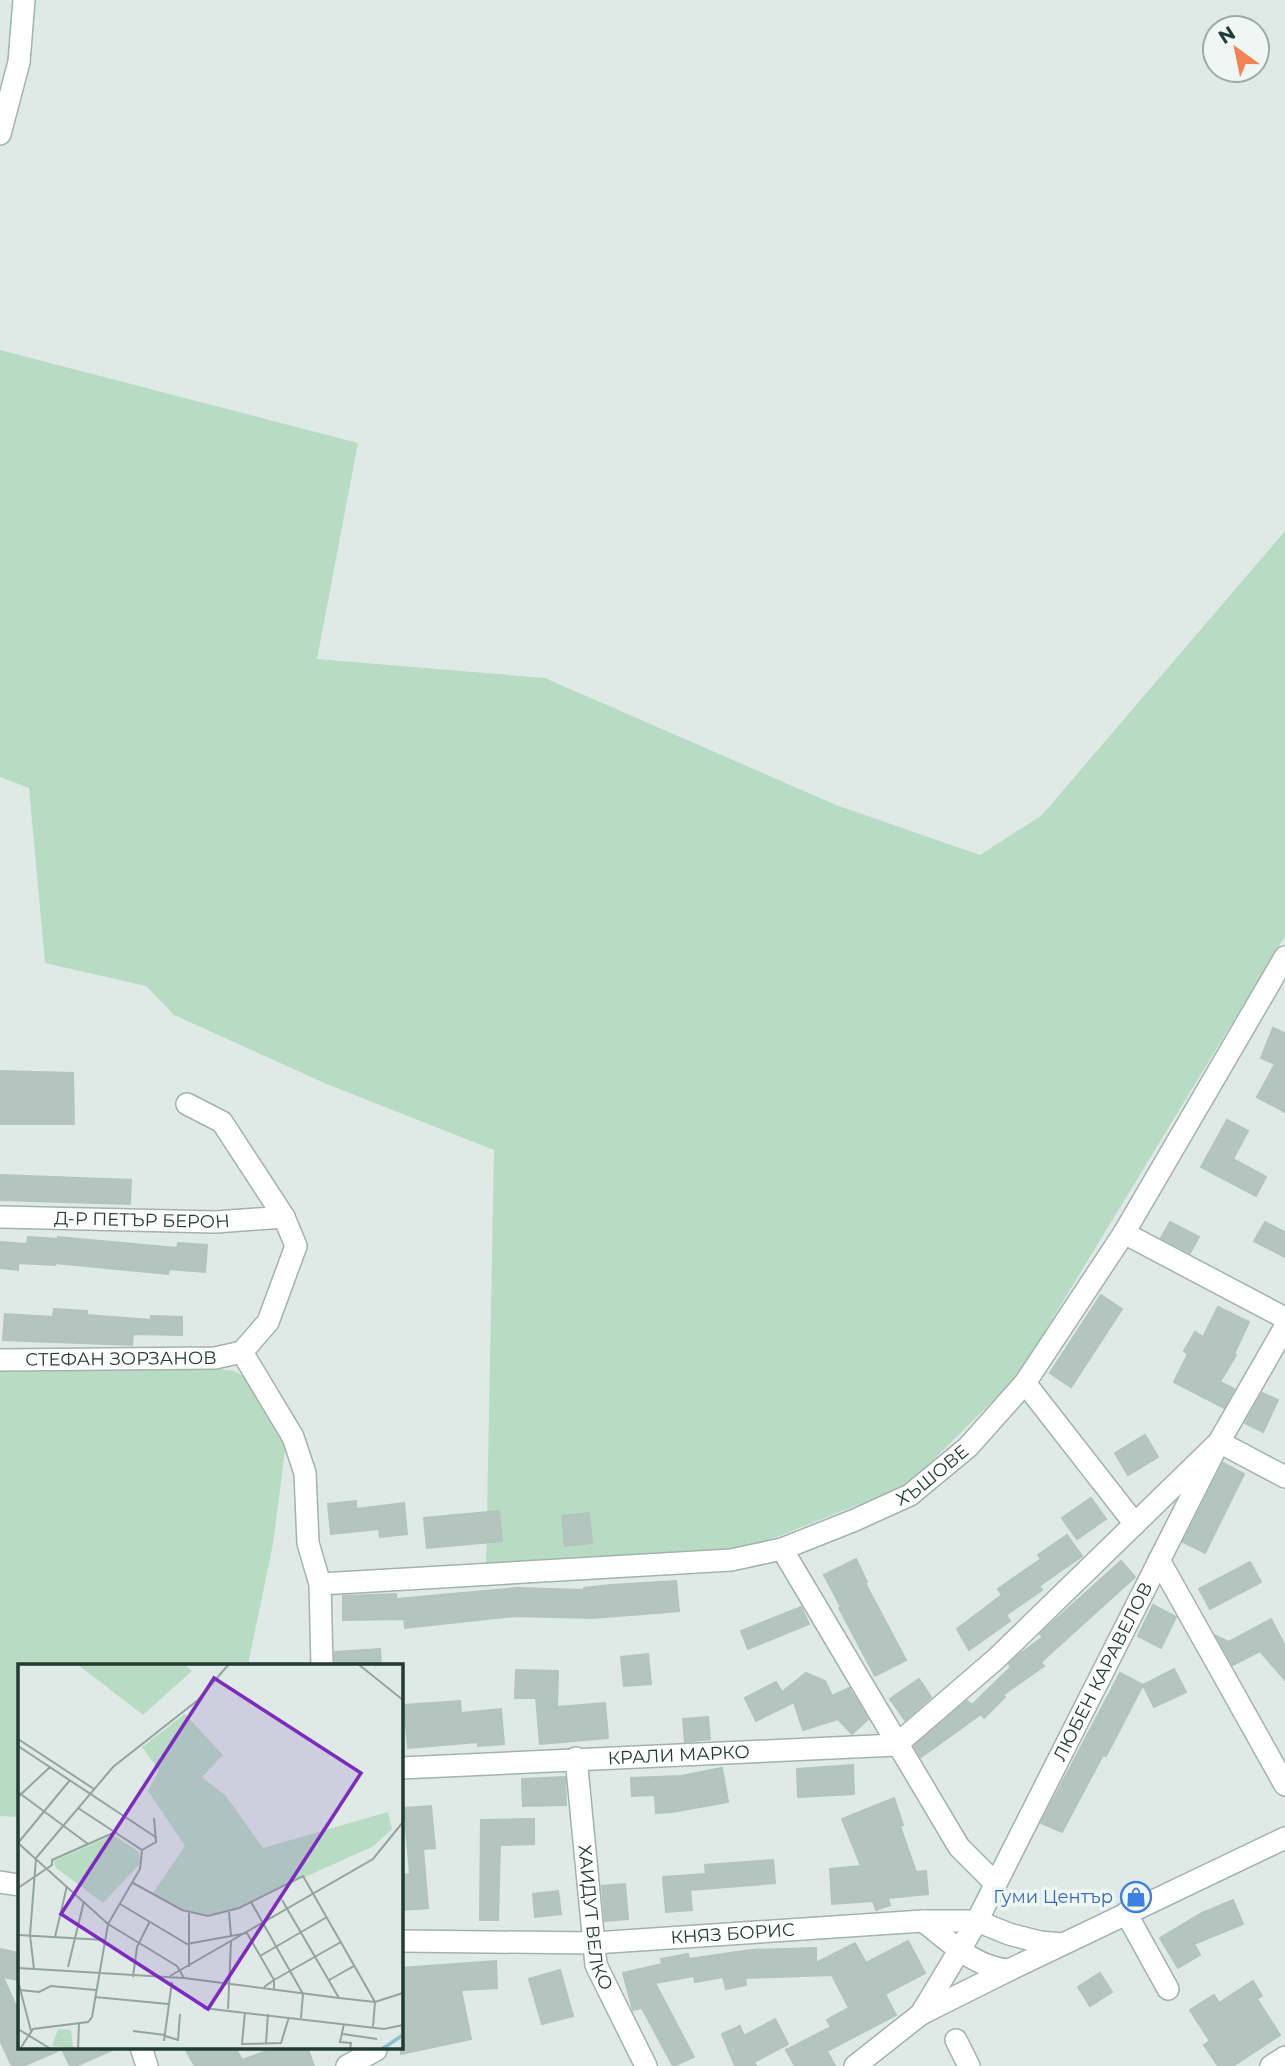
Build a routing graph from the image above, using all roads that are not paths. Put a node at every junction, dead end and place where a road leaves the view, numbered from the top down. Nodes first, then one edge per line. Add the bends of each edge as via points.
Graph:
1 (24, 0) edge
2 (0, 134) edge
3 (1285, 957) edge
4 (187, 1104) dead end
5 (0, 1217) edge
6 (284, 1217) junction
7 (1124, 1233) junction
8 (1285, 1318) edge
9 (1285, 1327) edge
10 (242, 1352) junction
11 (0, 1360) edge
12 (1025, 1383) junction
13 (1219, 1442) junction
14 (1285, 1477) edge
15 (1135, 1524) junction
16 (782, 1549) junction
17 (1159, 1560) junction
18 (320, 1584) junction
19 (323, 1664) edge
20 (896, 1745) junction
21 (576, 1758) junction
22 (402, 1768) edge
23 (1285, 1785) edge
24 (1285, 1838) edge
25 (0, 1882) edge
26 (996, 1884) junction
27 (18, 1885) edge
28 (1126, 1913) junction
29 (923, 1921) junction
30 (977, 1921) junction
31 (402, 1941) edge
32 (594, 1943) junction
33 (1062, 1944) junction
34 (961, 1950) junction
35 (1009, 1970) junction
36 (1168, 1989) dead end
37 (921, 2014) junction
38 (956, 2040) dead end
39 (141, 2048) edge
40 (378, 2054) edge
41 (1285, 2057) edge
42 (147, 2066) edge
43 (347, 2066) edge
44 (646, 2066) edge
45 (855, 2066) edge
46 (970, 2066) edge
47 (1271, 2066) edge

1 - 2 street via 19,62
3 - 7 street, ХЪШОВЕ
4 - 6 street via 222,1122
5 - 6 street, Д-Р ПЕТЪР БЕРОН via 216,1222
6 - 10 street via 296,1246 268,1322
7 - 8 street
7 - 12 street, ХЪШОВЕ
9 - 13 street, ЛЮБЕН КАРАВЕЛОВ
10 - 11 street, СТЕФАН ЗОРЗАНОВ via 215,1358
10 - 18 street via 293,1437 305,1473 308,1544
12 - 15 street
12 - 16 street, ХЪШОВЕ via 968,1447 910,1494
13 - 14 street
13 - 15 street
13 - 17 street, ЛЮБЕН КАРАВЕЛОВ
15 - 20 street via 997,1658
16 - 18 street, ХЪШОВЕ via 731,1560
16 - 20 street
17 - 23 street
17 - 26 street, ЛЮБЕН КАРАВЕЛОВ
18 - 19 street
20 - 21 street, КРАЛИ МАРКО
20 - 26 street via 959,1847
21 - 22 street, КРАЛИ МАРКО
21 - 32 street, ХАИДУТ ВЕЛКО
24 - 28 street
25 - 27 street
26 - 30 street, ЛЮБЕН КАРАВЕЛОВ
28 - 33 street
28 - 36 street
29 - 30 street, КНЯЗ БОРИС
29 - 32 street, КНЯЗ БОРИС
29 - 34 street
30 - 33 street, КНЯЗ БОРИС via 1009,1934
30 - 34 street, ЛЮБЕН КАРАВЕЛОВ
31 - 32 street, КНЯЗ БОРИС
32 - 44 street, ХАИДУТ ВЕЛКО via 596,1965
33 - 35 street
34 - 35 street via 981,1963
34 - 37 street, ЛЮБЕН КАРАВЕЛОВ
35 - 37 street
37 - 45 street
38 - 46 street
39 - 42 street
40 - 43 street
41 - 47 street

